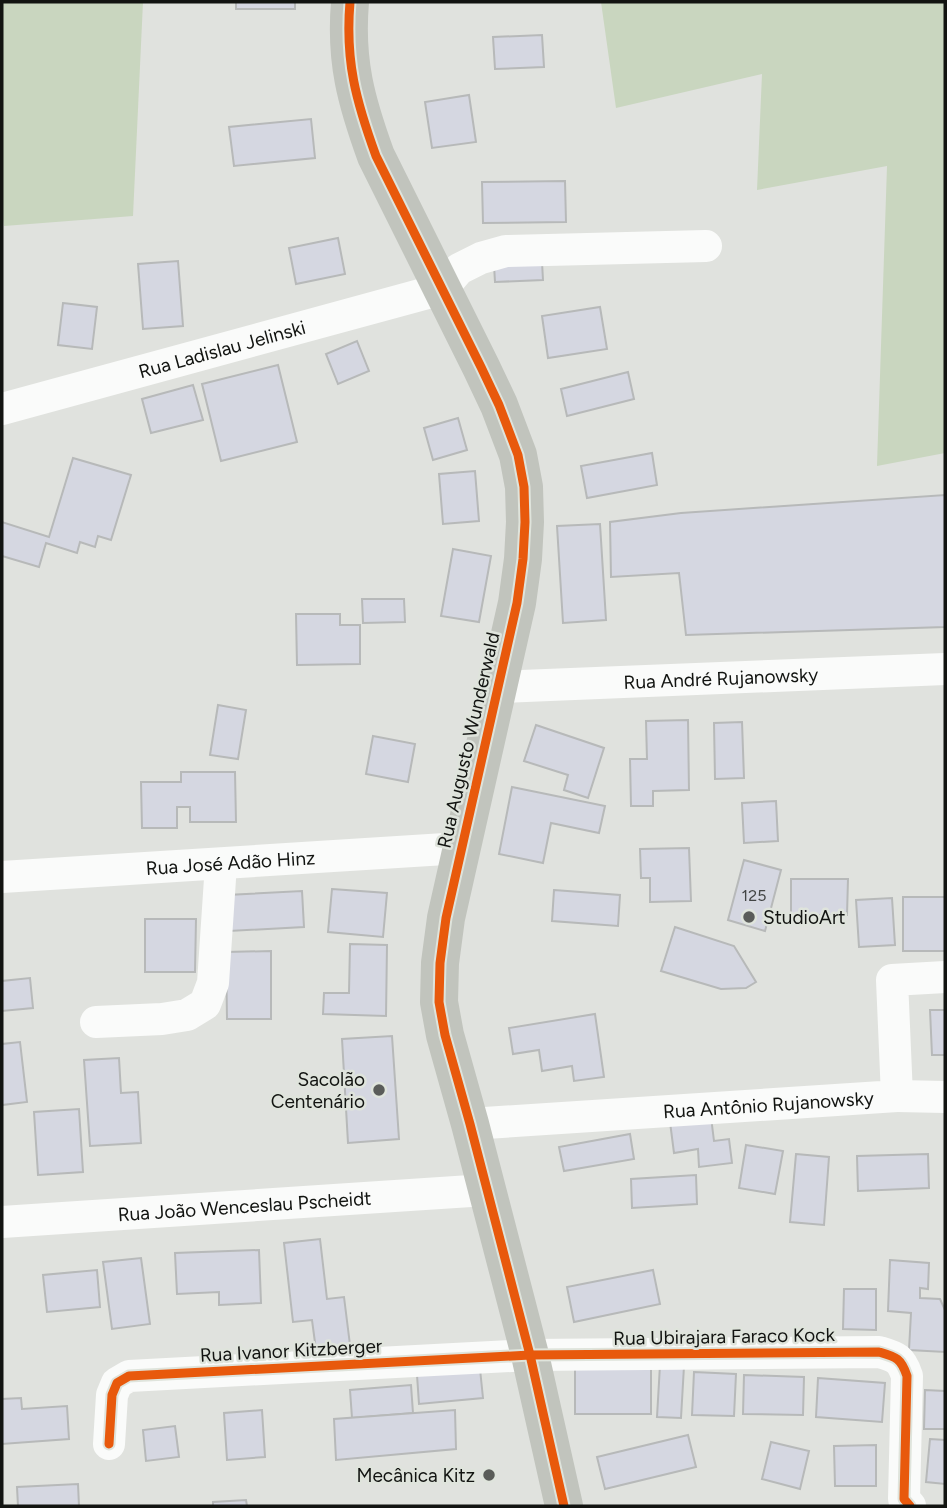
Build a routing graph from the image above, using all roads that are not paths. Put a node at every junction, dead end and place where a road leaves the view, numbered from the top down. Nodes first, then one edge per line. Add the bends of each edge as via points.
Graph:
1 (350, 2) edge
2 (706, 246) dead end
3 (442, 289) junction
4 (2, 409) edge
5 (945, 669) edge
6 (499, 687) junction
7 (461, 848) junction
8 (221, 864) junction
9 (2, 877) edge
10 (945, 977) edge
11 (96, 1022) dead end
12 (897, 1096) junction
13 (945, 1097) edge
14 (470, 1124) junction
15 (486, 1191) junction
16 (2, 1223) edge
17 (530, 1355) junction
18 (109, 1444) dead end
19 (564, 1506) edge
20 (910, 1506) edge

1 - 3 main road, Rua Augusto Wunderwald via 350,70 361,114 376,156
2 - 3 street via 506,251 459,270
3 - 4 street, Rua Ladislau Jelinski
3 - 6 main road, Rua Augusto Wunderwald via 499,405 518,455 523,487 523,559
5 - 6 street, Rua André Rujanowsky
6 - 7 main road, Rua Augusto Wunderwald
7 - 8 street, Rua José Adão Hinz
7 - 14 main road, Rua Augusto Wunderwald via 446,918 439,1002
8 - 9 street, Rua José Adão Hinz
8 - 11 street via 213,983 205,1004 187,1015
10 - 12 street, Rua Antônio Rujanowsky via 892,980
12 - 13 street
12 - 14 street, Rua Antônio Rujanowsky
14 - 15 main road, Rua Augusto Wunderwald
15 - 16 street, Rua João Wenceslau Pscheidt
15 - 17 main road, Rua Augusto Wunderwald
17 - 18 street, Rua Ivanor Kitzberger via 129,1376 117,1383 112,1395
17 - 19 main road, Rua Augusto Wunderwald
17 - 20 street, Rua Ubirajara Faraco Kock via 879,1352 895,1356 907,1376 904,1499

